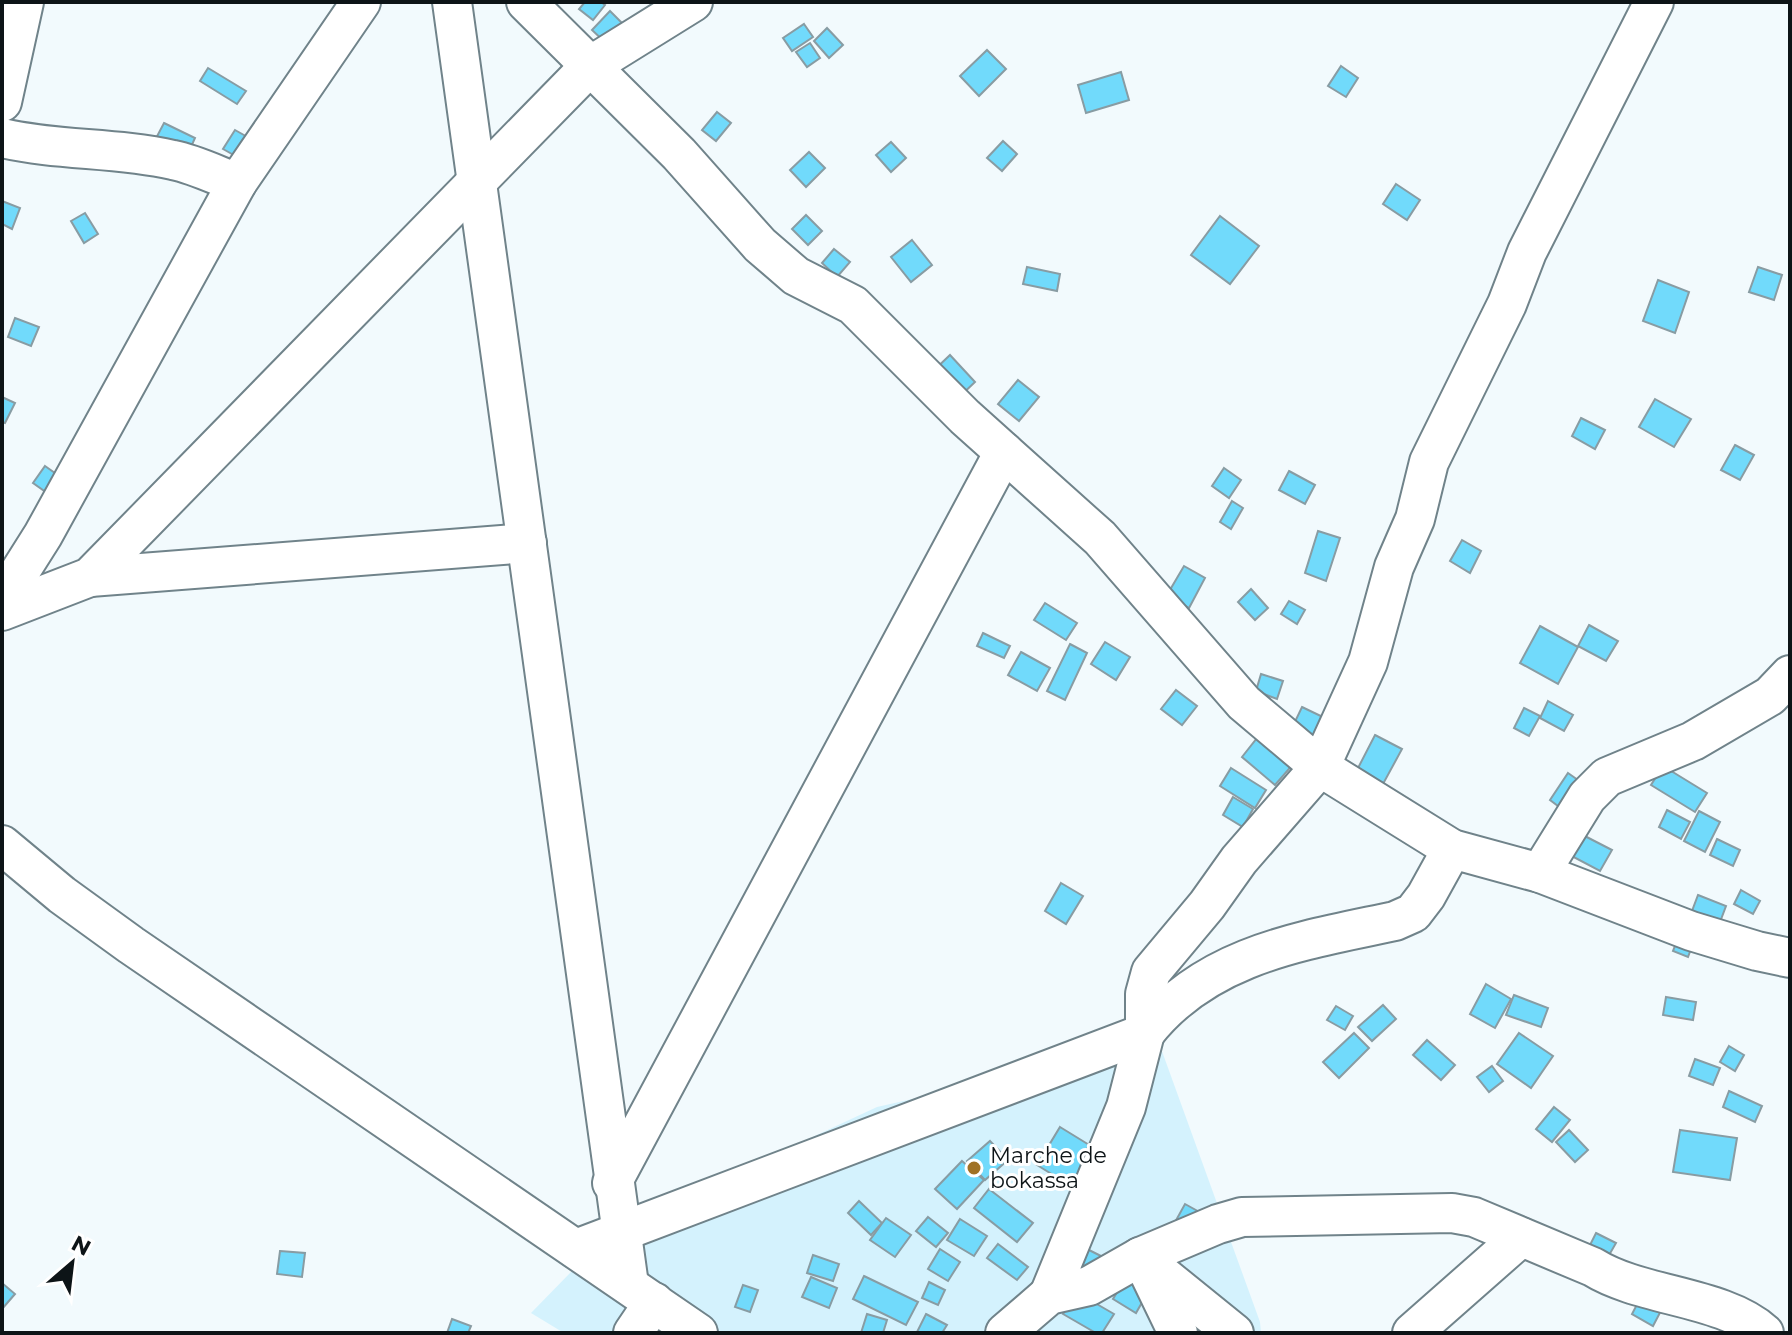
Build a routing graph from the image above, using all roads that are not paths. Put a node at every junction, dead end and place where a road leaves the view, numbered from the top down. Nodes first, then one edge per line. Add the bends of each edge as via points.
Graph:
1 (24, 2) edge
2 (361, 2) edge
3 (452, 2) edge
4 (526, 2) edge
5 (693, 2) edge
6 (1654, 2) edge
7 (590, 66) junction
8 (2, 102) edge
9 (2, 138) edge
10 (477, 182) junction
11 (237, 183) junction
12 (1004, 452) junction
13 (527, 543) junction
14 (90, 577) junction
15 (2, 600) edge
16 (2, 611) edge
17 (1790, 675) edge
18 (1320, 767) junction
19 (2, 845) edge
20 (1452, 849) junction
21 (1540, 873) junction
22 (1790, 958) edge
23 (1145, 1033) junction
24 (614, 1179) junction
25 (621, 1232) junction
26 (1521, 1237) junction
27 (576, 1249) junction
28 (1140, 1257) junction
29 (1049, 1295) junction
30 (639, 1307) edge
31 (698, 1333) edge
32 (1005, 1333) edge
33 (1178, 1333) edge
34 (1234, 1333) edge
35 (1412, 1333) edge
36 (1764, 1333) edge

1 - 8 street
2 - 11 street
3 - 10 street
4 - 7 street
5 - 7 street
6 - 18 street via 1527,252 1429,462 1368,662
7 - 10 street
7 - 12 street via 760,245 796,276 853,305
9 - 11 street via 175,160
10 - 13 street
10 - 14 street
11 - 15 street
12 - 18 street via 1127,566 1244,703
12 - 24 street
13 - 14 street
13 - 24 street
14 - 16 street
17 - 21 street via 1770,696 1693,741 1607,777 1587,797
18 - 20 street
18 - 23 street via 1151,972
19 - 27 street via 131,945
20 - 21 street
20 - 23 street via 1413,913 1254,955 1175,1001
21 - 22 street via 1691,931
23 - 25 street
23 - 29 street via 1126,1107
24 - 25 street
24 - 27 street
25 - 27 street
25 - 30 street
26 - 28 street via 1452,1213 1242,1217
26 - 35 street
26 - 36 street via 1607,1276 1713,1307
27 - 30 street
28 - 29 street via 1089,1286
28 - 33 street
28 - 34 street
29 - 32 street
30 - 31 street

